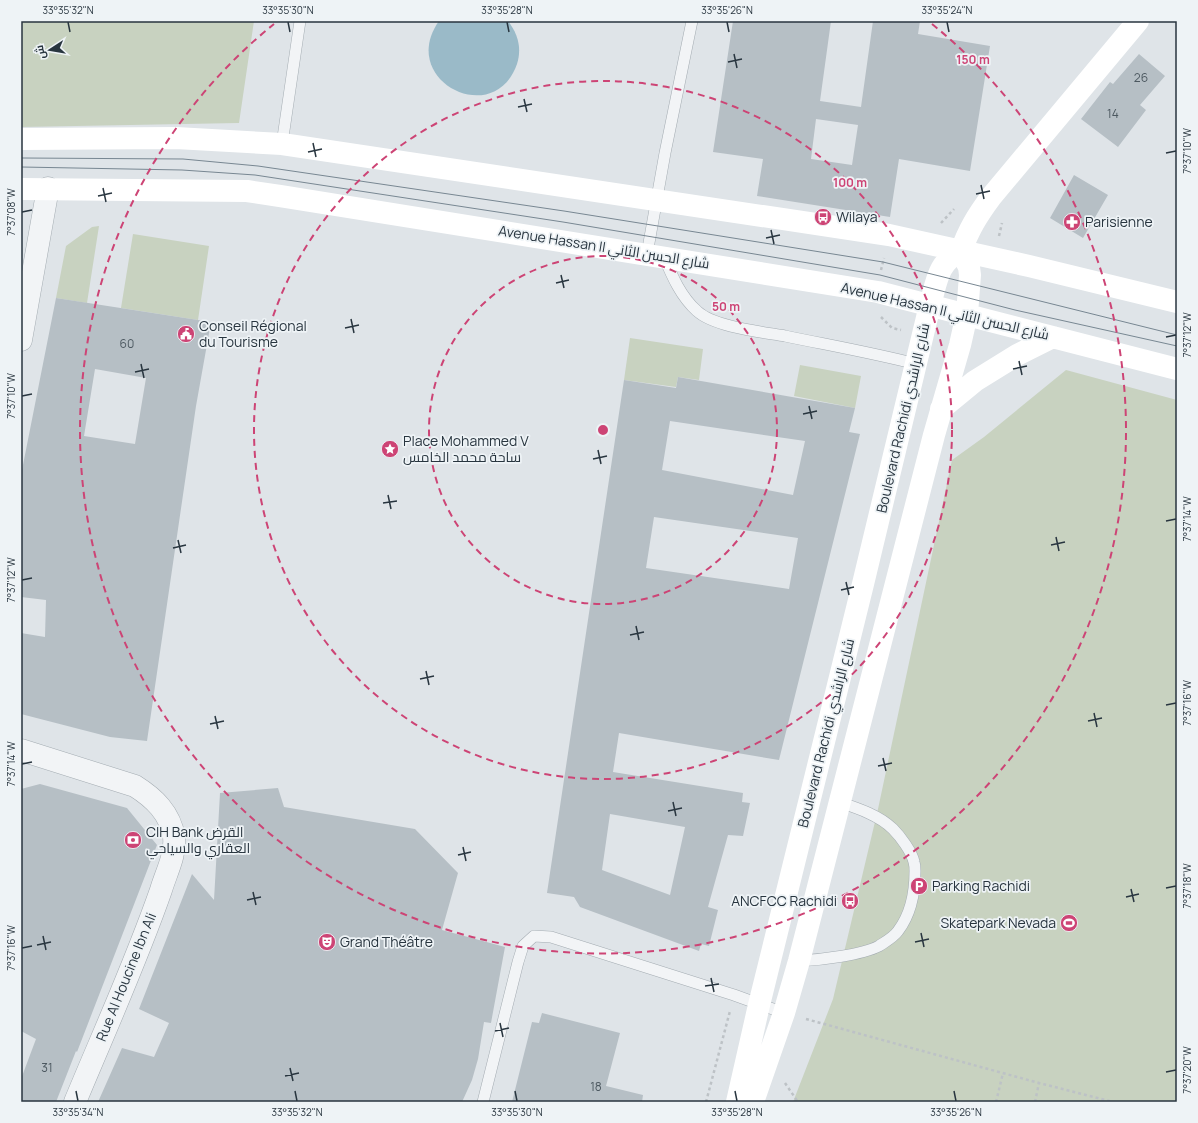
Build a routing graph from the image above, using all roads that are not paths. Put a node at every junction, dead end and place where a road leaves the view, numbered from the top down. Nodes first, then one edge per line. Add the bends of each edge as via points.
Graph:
1 (300, 21) edge
2 (692, 21) edge
3 (1138, 21) edge
4 (21, 139) edge
5 (282, 144) junction
6 (48, 188) junction
7 (21, 189) edge
8 (657, 201) junction
9 (961, 251) junction
10 (655, 256) junction
11 (1177, 302) edge
12 (930, 305) junction
13 (967, 314) junction
14 (1053, 337) junction
15 (21, 340) edge
16 (916, 364) junction
17 (1177, 369) edge
18 (941, 409) junction
19 (21, 750) edge
20 (839, 802) junction
21 (799, 961) junction
22 (759, 1005) junction
23 (784, 1014) junction
24 (75, 1102) edge
25 (483, 1102) edge
26 (737, 1102) edge
27 (753, 1102) edge

1 - 5 lane
2 - 8 lane
3 - 9 main road via 991,197 978,214
4 - 5 main road via 176,138
5 - 8 main road
6 - 7 main road, Avenue Hassan II شارع الحسن الثاني
6 - 10 main road, Avenue Hassan II شارع الحسن الثاني via 247,191
6 - 15 street
8 - 9 main road via 889,235
8 - 10 lane
9 - 11 main road
9 - 12 main road, Boulevard Rachidi شارع الراشدي via 953,255 941,268
9 - 13 main road, Boulevard Rachidi شارع الراشدي via 970,275
10 - 12 main road, Avenue Hassan II شارع الحسن الثاني via 878,292
10 - 16 lane via 671,274 686,298 707,318 734,326
12 - 13 main road, Avenue Hassan II شارع الحسن الثاني
12 - 16 main road, Boulevard Rachidi شارع الراشدي
13 - 14 main road, Avenue Hassan II شارع الحسن الثاني
13 - 18 main road, Boulevard Rachidi شارع الراشدي
14 - 17 main road, Avenue Hassan II شارع الحسن الثاني
14 - 18 main road via 980,378
16 - 22 main road, Boulevard Rachidi شارع الراشدي
18 - 20 main road, Boulevard Rachidi شارع الراشدي
19 - 24 street, Rue Al Houcine Ibn Ali via 119,780 148,793 158,802 174,836 174,851 151,918
20 - 21 main road, Boulevard Rachidi شارع الراشدي
20 - 21 lane via 858,808 893,829 915,862 914,892 904,924 897,933 878,946 866,951 820,960
21 - 23 main road, Boulevard Rachidi شارع الراشدي
22 - 23 lane
22 - 25 lane via 551,937 534,936 523,946 518,962
22 - 26 main road, Boulevard Rachidi شارع الراشدي
23 - 27 main road, Boulevard Rachidi شارع الراشدي

